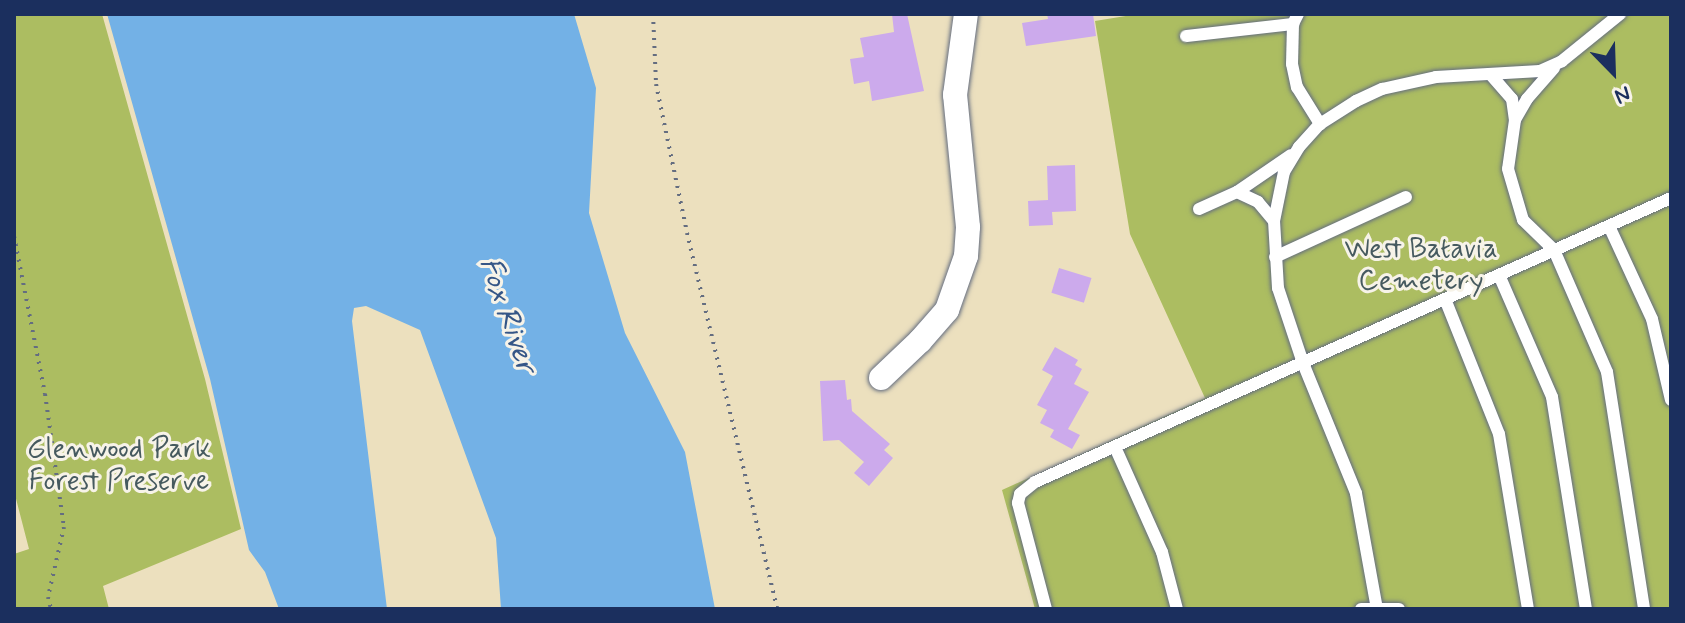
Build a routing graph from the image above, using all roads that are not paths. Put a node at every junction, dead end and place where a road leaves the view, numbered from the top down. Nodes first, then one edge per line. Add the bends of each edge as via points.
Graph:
1 (966, 14) edge
2 (1620, 14) edge
3 (1296, 19) edge
4 (1186, 36) dead end
5 (1562, 61) junction
6 (1491, 75) junction
7 (1515, 120) junction
8 (1320, 124) junction
9 (1299, 147) junction
10 (1237, 192) junction
11 (1406, 197) dead end
12 (1671, 198) edge
13 (1199, 209) dead end
14 (1274, 221) junction
15 (1609, 226) junction
16 (1554, 250) junction
17 (1275, 257) junction
18 (1499, 275) junction
19 (1445, 299) junction
20 (1303, 363) junction
21 (881, 378) dead end
22 (1671, 400) edge
23 (1115, 447) junction
24 (1376, 608) edge
25 (1046, 609) edge
26 (1177, 609) edge
27 (1361, 609) edge
28 (1399, 609) edge
29 (1528, 609) edge
30 (1586, 609) edge
31 (1644, 609) edge

1 - 21 street via 955,95 966,256 947,310
2 - 5 lane
3 - 4 lane
3 - 8 lane via 1292,64 1297,87
5 - 6 lane via 1525,74
5 - 7 lane
6 - 7 lane via 1512,99
6 - 8 lane via 1395,85
7 - 16 lane via 1508,169 1511,188 1523,220
8 - 9 lane
9 - 10 lane
9 - 14 lane via 1284,172
10 - 13 lane
10 - 14 lane via 1258,202
11 - 17 lane
12 - 15 lane
14 - 17 lane
15 - 16 lane
15 - 22 lane via 1652,319
16 - 18 lane
16 - 31 lane via 1607,372
17 - 20 lane via 1285,317
18 - 19 lane
18 - 30 lane via 1552,397
19 - 20 lane
19 - 29 lane via 1499,434
20 - 23 lane
20 - 24 lane via 1356,493
23 - 25 lane via 1035,482 1020,494 1019,513
23 - 26 lane via 1162,552
24 - 27 lane
24 - 28 lane

